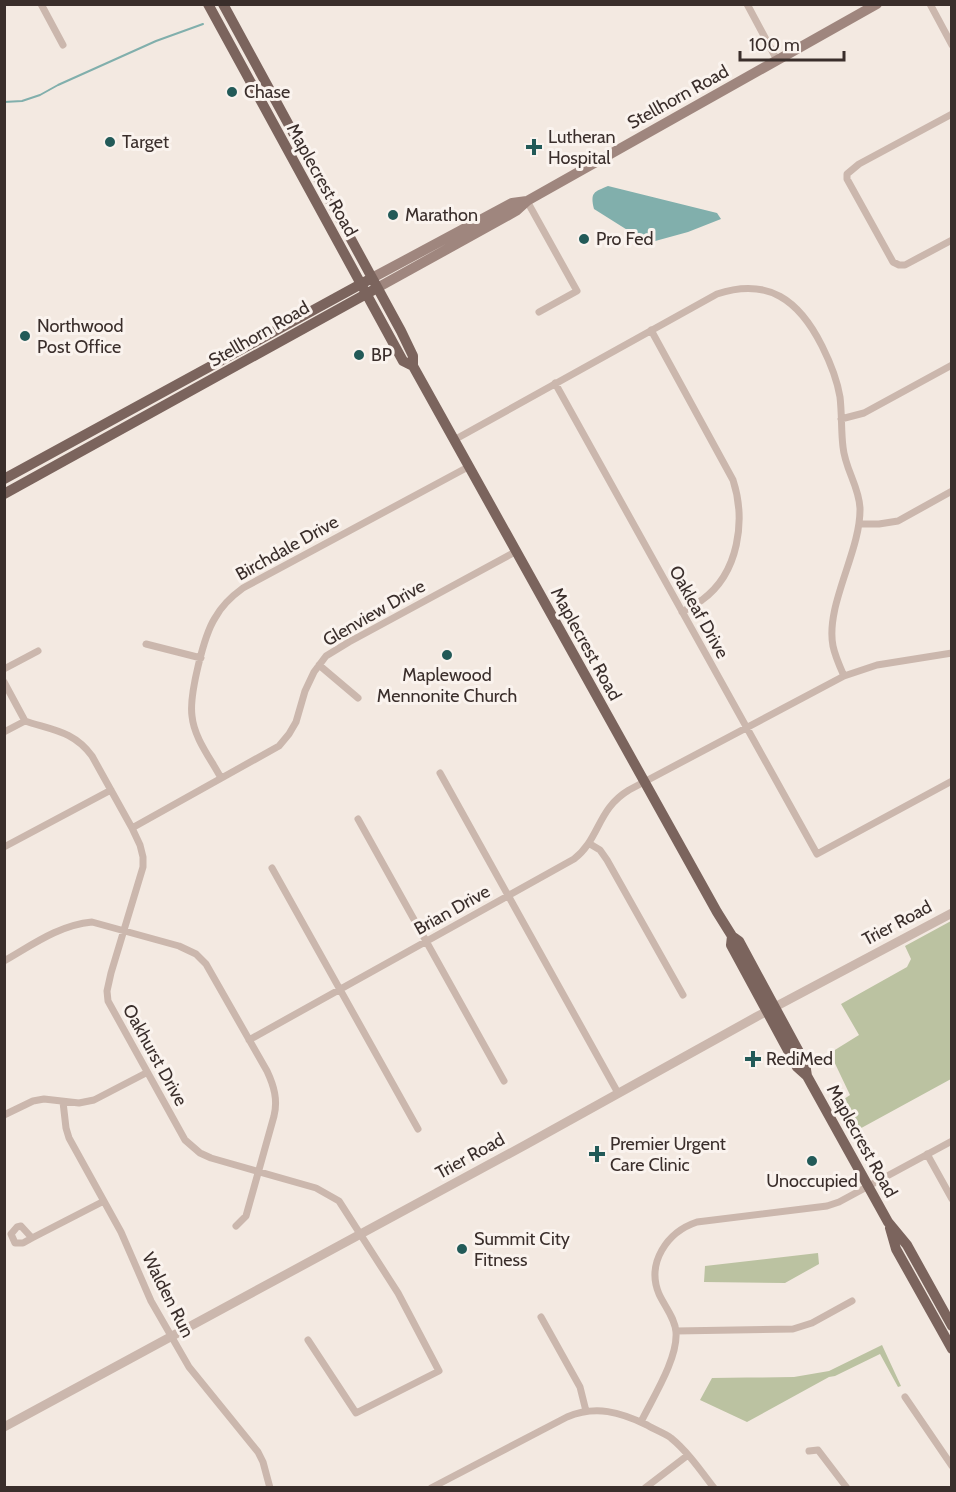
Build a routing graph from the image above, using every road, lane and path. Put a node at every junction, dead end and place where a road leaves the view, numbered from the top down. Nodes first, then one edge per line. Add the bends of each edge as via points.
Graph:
1 (41, 4) edge
2 (208, 4) edge
3 (223, 4) edge
4 (747, 4) edge
5 (877, 4) edge
6 (930, 4) edge
7 (63, 45) dead end
8 (951, 45) edge
9 (777, 60) junction
10 (951, 114) edge
11 (527, 201) junction
12 (951, 240) edge
13 (375, 283) junction
14 (361, 284) junction
15 (367, 294) junction
16 (539, 312) dead end
17 (651, 330) junction
18 (951, 365) edge
19 (413, 366) junction
20 (555, 383) junction
21 (841, 419) junction
22 (454, 440) junction
23 (468, 466) junction
24 (4, 479) edge
25 (951, 491) edge
26 (4, 494) edge
27 (859, 524) junction
28 (515, 552) junction
29 (682, 612) junction
30 (146, 644) dead end
31 (38, 651) dead end
32 (951, 653) edge
33 (201, 658) junction
34 (319, 665) junction
35 (4, 669) edge
36 (844, 676) junction
37 (4, 682) edge
38 (358, 698) dead end
39 (25, 721) junction
40 (746, 728) junction
41 (4, 732) edge
42 (440, 773) dead end
43 (221, 778) junction
44 (951, 781) edge
45 (645, 782) junction
46 (111, 790) junction
47 (358, 819) dead end
48 (132, 828) junction
49 (590, 844) junction
50 (4, 847) edge
51 (272, 868) dead end
52 (509, 896) junction
53 (951, 913) edge
54 (124, 931) junction
55 (426, 941) junction
56 (4, 961) edge
57 (340, 990) junction
58 (683, 995) dead end
59 (771, 1010) junction
60 (249, 1040) junction
61 (146, 1073) junction
62 (504, 1081) dead end
63 (618, 1093) junction
64 (63, 1102) junction
65 (4, 1115) edge
66 (418, 1129) dead end
67 (951, 1141) edge
68 (927, 1154) junction
69 (259, 1172) junction
70 (868, 1187) junction
71 (951, 1199) edge
72 (104, 1201) junction
73 (888, 1222) junction
74 (236, 1226) dead end
75 (361, 1235) junction
76 (32, 1238) dead end
77 (852, 1300) dead end
78 (541, 1317) dead end
79 (951, 1326) edge
80 (676, 1331) junction
81 (172, 1337) junction
82 (308, 1340) dead end
83 (951, 1349) edge
84 (905, 1397) dead end
85 (586, 1411) junction
86 (641, 1422) junction
87 (4, 1427) edge
88 (809, 1451) dead end
89 (688, 1455) junction
90 (951, 1466) edge
91 (435, 1486) edge
92 (270, 1488) edge
93 (645, 1488) edge
94 (714, 1488) edge
95 (847, 1488) edge

1 - 7 street
2 - 14 main road, Maplecrest Road
3 - 13 main road, Maplecrest Road
4 - 9 street
5 - 9 main road, Stellhorn Road
6 - 8 street
9 - 11 main road, Stellhorn Road
10 - 12 street via 847,174 893,262 910,262
11 - 13 main road, Stellhorn Road via 512,203
11 - 16 street via 577,291
13 - 14 main road, Stellhorn Road
13 - 15 main road, Stellhorn Road
13 - 19 main road, Maplecrest Road via 413,356
14 - 15 main road, Maplecrest Road
14 - 24 main road, Stellhorn Road
15 - 19 main road, Maplecrest Road via 403,361
15 - 26 main road, Stellhorn Road
17 - 20 street
17 - 21 street via 717,294 745,287 759,288 788,300 808,322 831,363
17 - 29 street via 733,480 740,504 738,538 727,570 703,599
18 - 21 street via 864,413
19 - 22 main road, Maplecrest Road
20 - 22 street
20 - 29 street, Oakleaf Drive
21 - 27 street via 845,459 859,496
22 - 23 main road, Maplecrest Road
23 - 28 main road, Maplecrest Road
23 - 33 street, Birchdale Drive via 243,588 213,621
25 - 27 street via 898,521
27 - 36 street via 832,621 833,647
28 - 34 street, Glenview Drive via 349,642
28 - 45 main road, Maplecrest Road
29 - 40 street, Oakleaf Drive
30 - 33 street
31 - 35 street
32 - 36 street, Brian Drive via 877,665
33 - 43 street, Birchdale Drive via 191,703 192,717
34 - 38 street
34 - 43 street, Glenview Drive via 309,681 296,722 279,746
36 - 40 street, Brian Drive
37 - 39 street
39 - 41 street
39 - 46 street, Oakhurst Drive via 77,738
40 - 44 street, Oakleaf Drive via 817,854
40 - 45 street, Brian Drive
42 - 52 street
43 - 48 street, Glenview Drive
45 - 49 street, Brian Drive via 618,797 601,819
45 - 59 main road, Maplecrest Road via 732,936 731,945
46 - 48 street, Oakhurst Drive
46 - 50 street
47 - 55 street
48 - 54 street, Oakhurst Drive via 140,844 143,867
49 - 52 street, Brian Drive via 574,859
49 - 58 street via 607,860
51 - 57 street
52 - 55 street, Brian Drive
52 - 63 street
53 - 59 street, Trier Road
54 - 56 street via 92,922 78,923
54 - 60 street via 179,946 201,958
54 - 61 street, Oakhurst Drive via 108,1000
55 - 57 street, Brian Drive
55 - 62 street
57 - 60 street, Brian Drive
57 - 66 street
59 - 63 street, Trier Road
59 - 70 main road, Maplecrest Road via 797,1067 807,1076
60 - 69 street via 271,1080 276,1100
61 - 64 street via 94,1100
61 - 69 street, Oakhurst Drive via 192,1147 200,1154
63 - 75 street, Trier Road
64 - 65 street via 33,1101
64 - 72 street, Walden Run via 69,1138
67 - 68 street
68 - 70 street
68 - 71 street
69 - 74 street via 246,1216
69 - 75 street, Oakhurst Drive via 331,1195
70 - 73 main road, Maplecrest Road
70 - 80 street via 827,1206 697,1222 681,1229 663,1247 655,1271 657,1288
72 - 76 street
72 - 81 street, Walden Run
73 - 79 main road, Maplecrest Road via 907,1245
73 - 83 main road, Maplecrest Road via 896,1249
75 - 81 street, Trier Road
75 - 82 street, Oakhurst Drive via 439,1371 356,1413
77 - 80 street via 794,1329
78 - 85 street via 580,1387
80 - 86 street via 670,1362
81 - 87 street, Trier Road
81 - 92 street, Walden Run via 193,1374 258,1452
84 - 90 street
85 - 86 street via 607,1410
85 - 91 street
86 - 89 street via 670,1437
88 - 95 street via 818,1450
89 - 93 street
89 - 94 street

